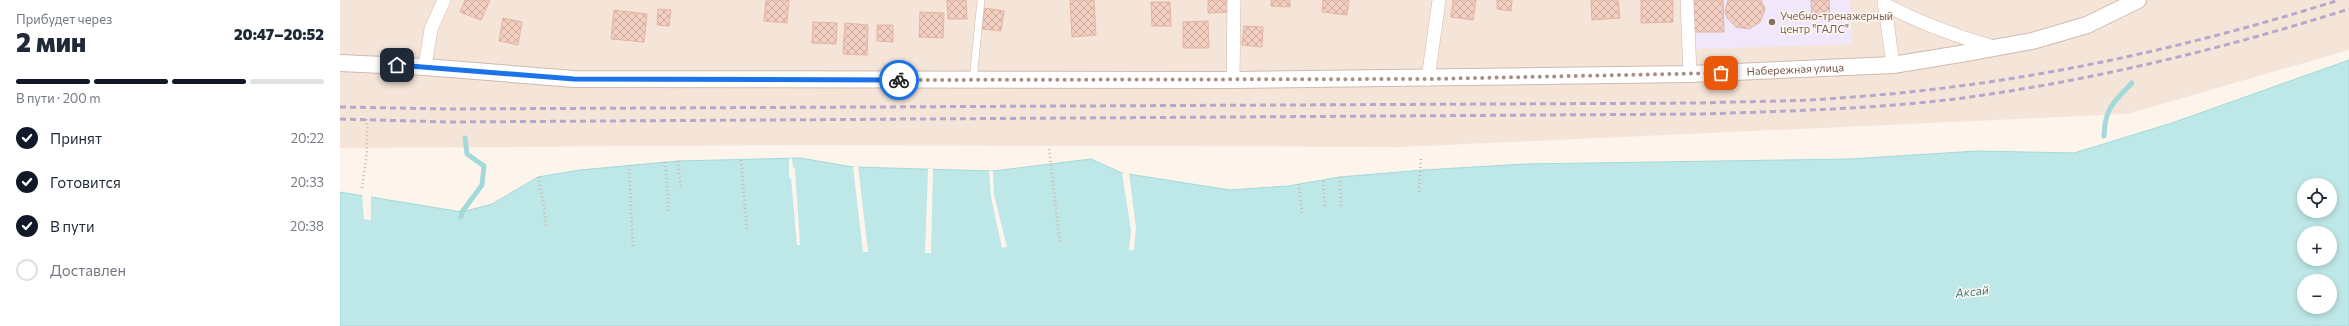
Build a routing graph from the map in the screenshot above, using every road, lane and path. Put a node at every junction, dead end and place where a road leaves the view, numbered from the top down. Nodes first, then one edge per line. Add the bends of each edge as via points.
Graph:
1 (444, 0) edge
2 (982, 0) edge
3 (1234, 0) edge
4 (1439, 0) edge
5 (1687, 0) edge
6 (2138, 0) edge
7 (1884, 2) edge
8 (1995, 48) junction
9 (340, 63) edge
10 (1893, 65) junction
11 (425, 67) junction
12 (1690, 74) junction
13 (1428, 79) junction
14 (973, 80) junction
15 (1233, 80) junction
16 (367, 119) dead end
17 (1049, 149) dead end
18 (1421, 156) dead end
19 (740, 160) dead end
20 (678, 161) dead end
21 (665, 162) dead end
22 (629, 166) dead end
23 (538, 177) dead end
24 (1340, 177) dead end
25 (1323, 181) dead end
26 (1299, 184) dead end
27 (362, 188) dead end
28 (680, 189) dead end
29 (1419, 192) dead end
30 (1341, 207) dead end
31 (1325, 208) dead end
32 (670, 213) dead end
33 (1302, 214) dead end
34 (546, 228) dead end
35 (747, 232) dead end
36 (1060, 243) dead end
37 (633, 248) dead end

1 - 11 street via 431,29
2 - 14 lane
3 - 15 street
4 - 13 street
5 - 12 street
6 - 8 street, Набережная улица via 2087,25
7 - 8 street via 1915,20 1954,36
7 - 10 street
8 - 10 street, Набережная улица
9 - 11 street, Набережная улица
10 - 12 street, Набережная улица
11 - 14 street, Набережная улица via 574,79
12 - 13 street, Набережная улица
13 - 15 street, Набережная улица
14 - 15 street, Набережная улица
16 - 27 path via 367,152
17 - 36 path
18 - 29 path
19 - 35 path
20 - 28 path
21 - 32 path
22 - 37 path
23 - 34 path
24 - 30 path
25 - 31 path
26 - 33 path

